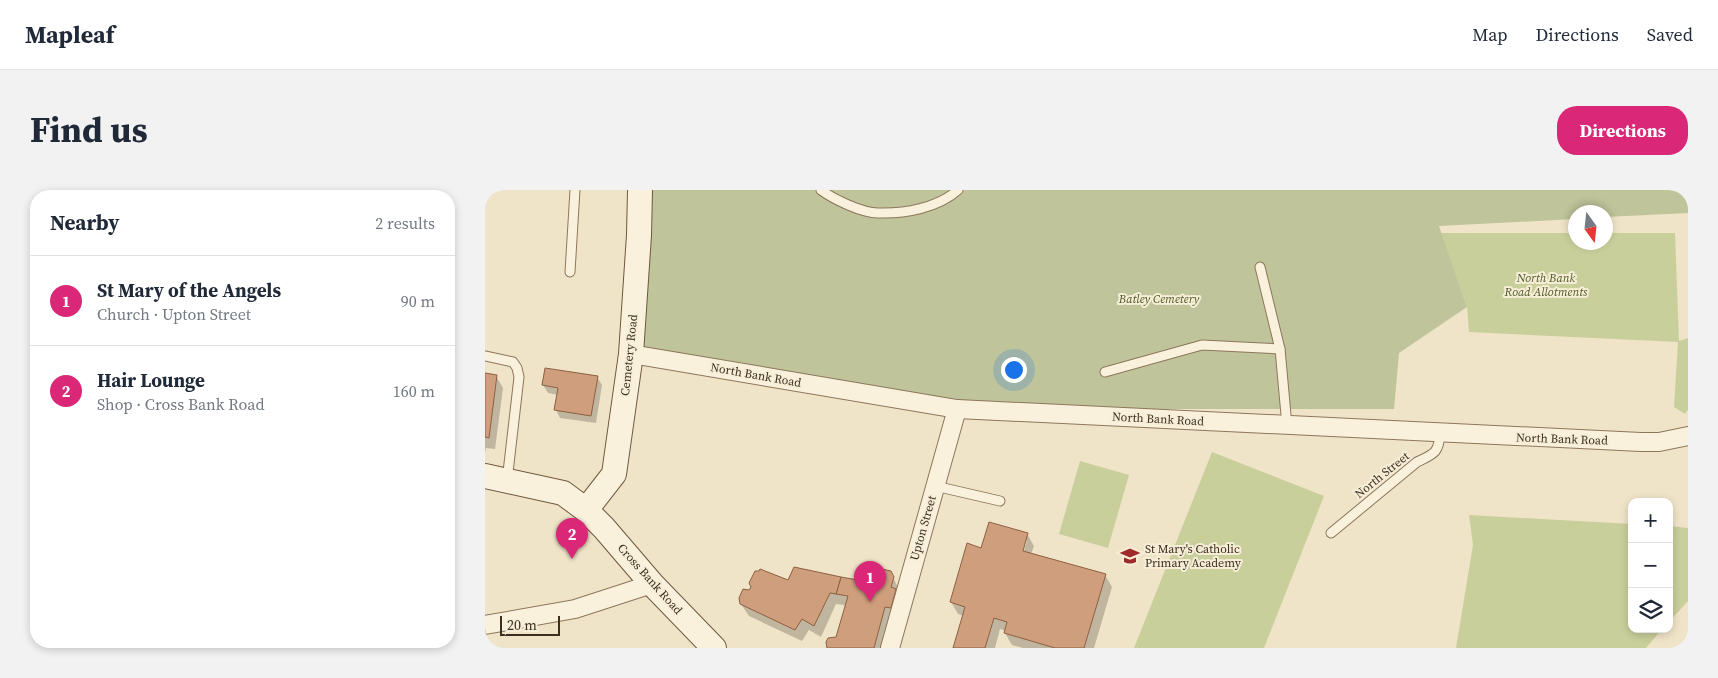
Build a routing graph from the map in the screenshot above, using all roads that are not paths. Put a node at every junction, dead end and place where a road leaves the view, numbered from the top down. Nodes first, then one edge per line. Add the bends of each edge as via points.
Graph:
1 (575, 190) edge
2 (640, 190) edge
3 (821, 190) edge
4 (958, 190) edge
5 (1260, 267) dead end
6 (570, 272) dead end
7 (1280, 349) junction
8 (631, 354) junction
9 (485, 356) edge
10 (1105, 372) dead end
11 (957, 409) junction
12 (1287, 426) junction
13 (1440, 433) junction
14 (1688, 436) edge
15 (496, 479) edge
16 (935, 486) junction
17 (1000, 501) dead end
18 (586, 510) junction
19 (1331, 533) dead end
20 (652, 584) junction
21 (485, 625) edge
22 (714, 648) edge
23 (889, 648) edge

1 - 6 lane
2 - 8 street, Cemetery Road
3 - 4 lane via 835,200 876,213 915,210
5 - 7 lane
7 - 10 lane via 1202,345
7 - 12 lane
8 - 11 street, North Bank Road
8 - 18 street, Cemetery Road via 614,474
9 - 15 lane via 513,362 519,377
11 - 12 street, North Bank Road
11 - 16 street, Upton Street
12 - 13 street, North Bank Road
13 - 14 street, North Bank Road via 1641,442
13 - 19 lane, North Street via 1439,447 1432,455 1417,462
15 - 18 street, Cross Bank Road via 563,493
16 - 17 lane
16 - 23 street, Upton Street
18 - 20 street, Cross Bank Road
20 - 21 street via 575,609
20 - 22 street, Cross Bank Road

